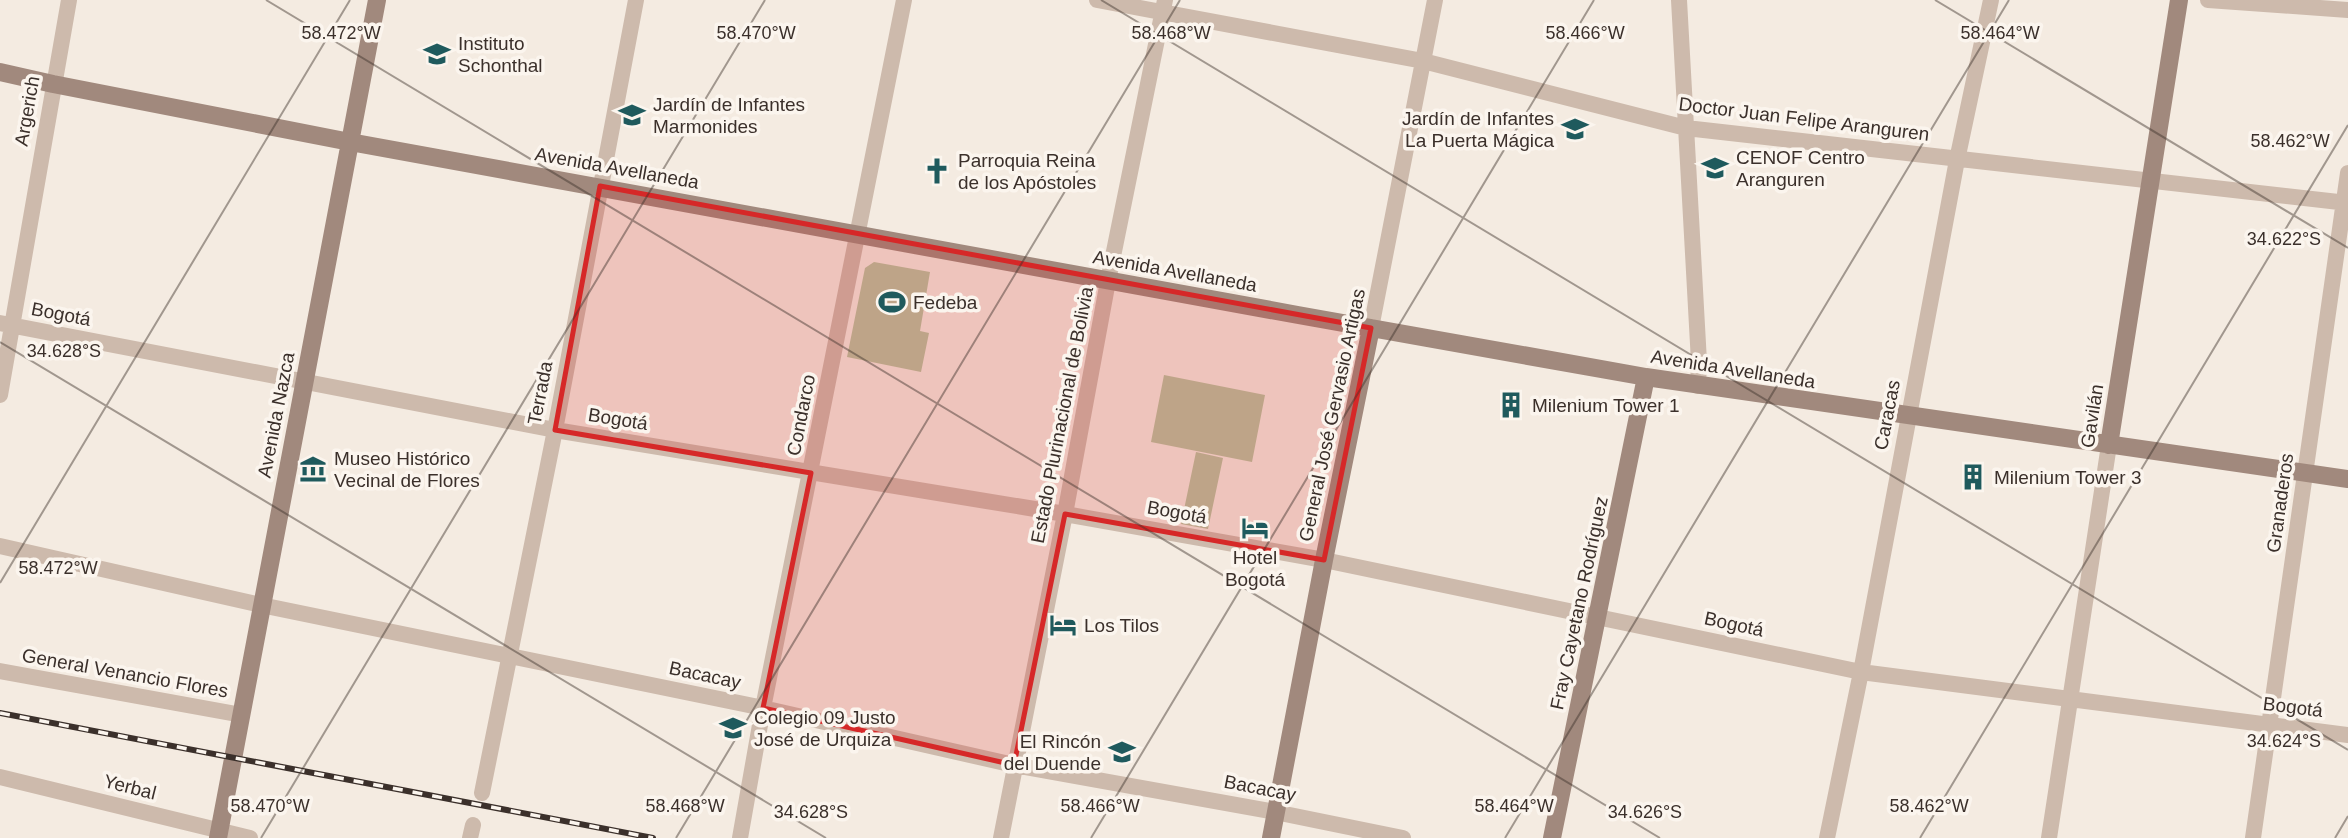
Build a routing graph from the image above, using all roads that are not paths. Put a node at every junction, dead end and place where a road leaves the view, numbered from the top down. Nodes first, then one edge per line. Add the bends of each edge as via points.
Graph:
1 (69, 0) edge
2 (377, 0) edge
3 (636, 0) edge
4 (904, 0) edge
5 (1097, 0) edge
6 (1435, 0) edge
7 (1679, 0) edge
8 (1991, 0) edge
9 (2179, 0) edge
10 (2208, 0) edge
11 (1164, 6) edge
12 (2348, 10) edge
13 (1423, 61) junction
14 (0, 72) edge
15 (53, 84) junction
16 (1686, 128) junction
17 (350, 142) junction
18 (1957, 160) junction
19 (2348, 173) edge
20 (2149, 181) junction
21 (600, 186) junction
22 (2346, 203) edge
23 (859, 234) junction
24 (1108, 281) junction
25 (6, 324) edge
26 (1371, 328) junction
27 (1646, 377) junction
28 (304, 382) junction
29 (1698, 386) junction
30 (0, 395) edge
31 (1908, 416) junction
32 (555, 430) junction
33 (2109, 445) junction
34 (811, 473) junction
35 (2306, 473) junction
36 (2348, 479) edge
37 (1065, 514) junction
38 (0, 546) edge
39 (1324, 560) junction
40 (261, 605) junction
41 (1597, 617) junction
42 (508, 656) junction
43 (0, 671) edge
44 (1861, 671) junction
45 (2071, 700) junction
46 (763, 708) junction
47 (242, 715) junction
48 (2269, 725) junction
49 (2348, 735) edge
50 (1014, 765) junction
51 (0, 777) edge
52 (482, 793) dead end
53 (1275, 812) junction
54 (219, 834) edge
55 (250, 838) edge
56 (740, 838) edge
57 (1001, 838) edge
58 (1271, 838) edge
59 (1404, 838) edge
60 (1552, 838) edge
61 (1827, 838) edge
62 (2049, 838) edge
63 (2253, 838) edge

1 - 15 street, Argerich
2 - 17 main road, Avenida Nazca
3 - 21 street, Terrada
4 - 23 street, Condarco
5 - 11 street, Doctor Juan Felipe Aranguren
6 - 13 street, General José Gervasio Artigas
7 - 16 street
8 - 18 street, Caracas
9 - 20 main road, Gavilán
10 - 12 street
11 - 13 street, Doctor Juan Felipe Aranguren
11 - 24 street, Estado Plurinacional de Bolivia
13 - 16 street, Doctor Juan Felipe Aranguren
13 - 26 street, General José Gervasio Artigas
14 - 15 main road, Avenida Avellaneda
15 - 17 main road, Avenida Avellaneda
15 - 25 street, Argerich
16 - 18 street, Doctor Juan Felipe Aranguren
16 - 29 street
17 - 21 main road, Avenida Avellaneda
17 - 28 main road, Avenida Nazca
18 - 20 street, Doctor Juan Felipe Aranguren
18 - 31 street, Caracas
19 - 22 street, Granaderos
20 - 22 street, Doctor Juan Felipe Aranguren
20 - 33 main road, Gavilán
21 - 23 main road, Avenida Avellaneda
21 - 32 street, Terrada
22 - 35 street, Granaderos
23 - 24 main road, Avenida Avellaneda
23 - 34 street, Condarco
24 - 26 main road, Avenida Avellaneda
24 - 37 street, Estado Plurinacional de Bolivia
25 - 28 street, Bogotá
25 - 30 street, Argerich
26 - 27 main road, Avenida Avellaneda
26 - 39 main road, General José Gervasio Artigas
27 - 29 main road, Avenida Avellaneda
27 - 41 main road, Fray Cayetano Rodríguez
28 - 32 street, Bogotá
28 - 40 main road, Avenida Nazca
29 - 31 main road, Avenida Avellaneda
31 - 33 main road, Avenida Avellaneda
31 - 44 street, Caracas
32 - 34 street, Bogotá
32 - 42 street, Terrada
33 - 35 main road, Avenida Avellaneda
33 - 45 street, Gavilán
34 - 37 street, Bogotá
34 - 46 street, Condarco
35 - 36 main road, Avenida Avellaneda
35 - 48 street, Granaderos
37 - 39 street, Bogotá
37 - 50 street, Estado Plurinacional de Bolivia
38 - 40 street, Bacacay
39 - 41 street, Bogotá
39 - 53 main road, General José Gervasio Artigas
40 - 42 street, Bacacay
40 - 47 main road, Avenida Nazca
41 - 44 street, Bogotá
41 - 60 main road, Fray Cayetano Rodríguez
42 - 46 street, Bacacay
42 - 52 street, Terrada
43 - 47 street, General Venancio Flores
44 - 45 street, Bogotá
44 - 61 street, Caracas
45 - 48 street, Bogotá
45 - 62 street, Gavilán
46 - 50 street, Bacacay
46 - 56 street, Condarco
47 - 54 main road, Avenida Nazca
48 - 49 street, Bogotá
48 - 63 street, Granaderos
50 - 53 street, Bacacay
50 - 57 street, Estado Plurinacional de Bolivia
51 - 54 street, Yerbal
53 - 58 main road, General José Gervasio Artigas
53 - 59 street, Bacacay
54 - 55 street, Yerbal

